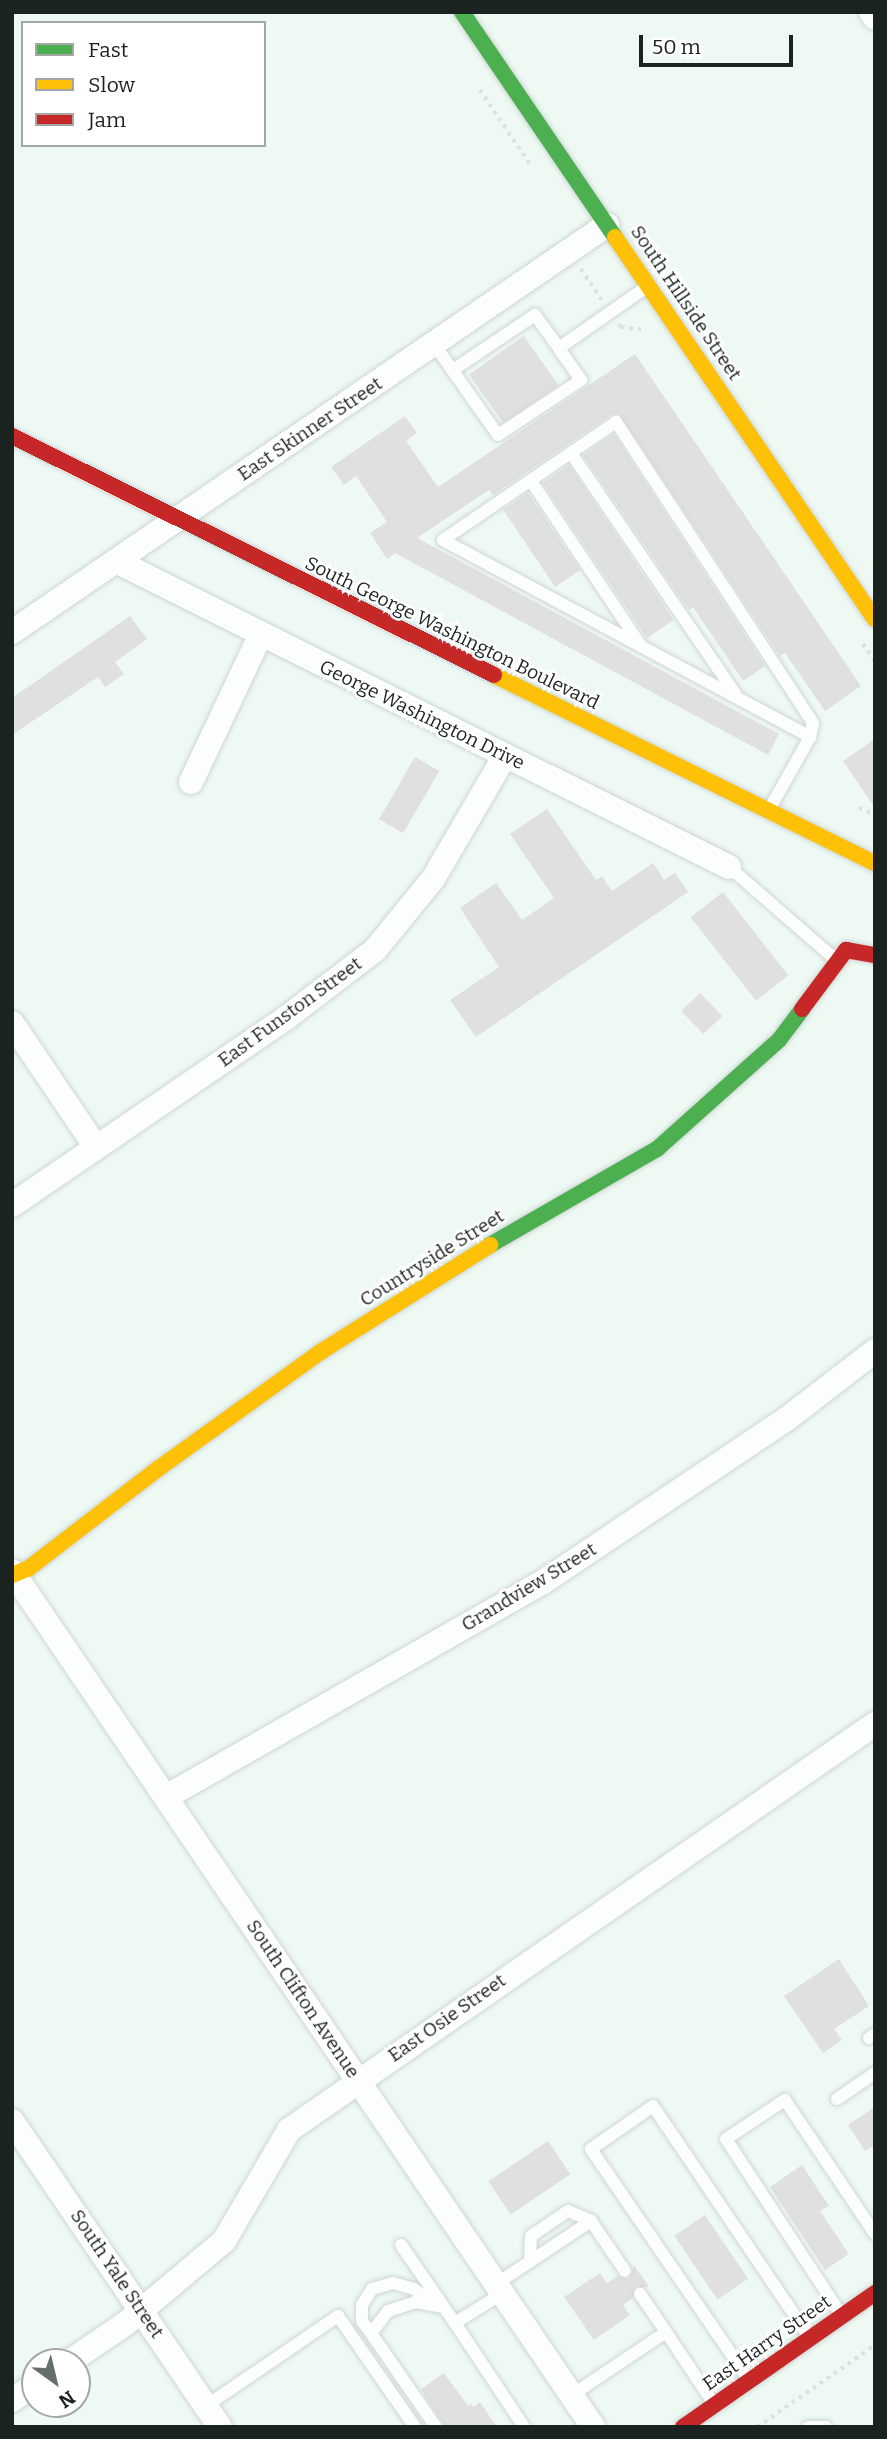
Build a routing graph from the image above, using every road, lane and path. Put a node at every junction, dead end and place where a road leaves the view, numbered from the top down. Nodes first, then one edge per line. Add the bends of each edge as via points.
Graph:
1 (462, 12) edge
2 (871, 12) edge
3 (875, 18) edge
4 (607, 225) junction
5 (648, 286) junction
6 (434, 344) junction
7 (559, 348) junction
8 (453, 370) junction
9 (12, 436) edge
10 (571, 453) junction
11 (531, 481) junction
12 (177, 519) junction
13 (116, 561) junction
14 (875, 619) edge
15 (12, 632) edge
16 (261, 634) junction
17 (640, 644) junction
18 (737, 696) junction
19 (810, 737) junction
20 (505, 756) junction
21 (191, 782) dead end
22 (859, 808) dead end
23 (768, 812) junction
24 (875, 814) edge
25 (875, 863) edge
26 (729, 867) joint
27 (842, 955) junction
28 (875, 955) edge
29 (12, 1023) edge
30 (96, 1147) junction
31 (12, 1205) edge
32 (875, 1351) edge
33 (13, 1574) edge
34 (875, 1724) edge
35 (166, 1797) junction
36 (875, 2073) edge
37 (357, 2080) junction
38 (837, 2099) dead end
39 (12, 2121) edge
40 (591, 2221) junction
41 (875, 2234) edge
42 (401, 2245) dead end
43 (530, 2262) junction
44 (625, 2271) dead end
45 (500, 2289) junction
46 (640, 2294) dead end
47 (875, 2294) edge
48 (439, 2305) junction
49 (142, 2310) junction
50 (842, 2316) junction
51 (455, 2323) junction
52 (666, 2332) junction
53 (371, 2333) junction
54 (811, 2338) junction
55 (875, 2346) edge
56 (89, 2348) edge
57 (749, 2381) junction
58 (572, 2395) junction
59 (715, 2405) junction
60 (206, 2406) junction
61 (220, 2427) edge
62 (415, 2427) edge
63 (436, 2427) edge
64 (524, 2427) edge
65 (593, 2427) edge
66 (683, 2427) edge
67 (757, 2427) edge
68 (808, 2427) edge
69 (826, 2427) edge

1 - 4 street, South Hillside Street
2 - 3 street
4 - 5 street, South Hillside Street
4 - 6 street, East Skinner Street
5 - 7 lane
5 - 14 street, South Hillside Street
6 - 8 lane
6 - 12 street, East Skinner Street
7 - 8 lane via 535,315
7 - 8 lane via 580,380 498,435
9 - 12 street, South George Washington Boulevard
10 - 11 lane
10 - 18 lane
10 - 19 lane via 616,422 813,723
11 - 17 lane
11 - 17 lane via 443,540
12 - 13 street, East Skinner Street
12 - 23 street, South George Washington Boulevard
13 - 15 street, East Skinner Street
13 - 16 street, George Washington Drive
16 - 20 street, George Washington Drive
16 - 21 street
17 - 18 lane
18 - 19 lane
19 - 23 lane
20 - 26 street, George Washington Drive
20 - 30 street, East Funston Street via 433,879 374,950 286,1018
22 - 24 path
23 - 25 street, South George Washington Boulevard
26 - 27 lane
27 - 28 street
27 - 33 street, Countryside Street via 779,1040 657,1149 473,1255 322,1351 29,1567
29 - 30 street
30 - 31 street, East Funston Street
32 - 35 street, Grandview Street via 788,1418 543,1582
33 - 35 street, South Clifton Avenue
34 - 37 street, East Osie Street
35 - 37 street, South Clifton Avenue
36 - 38 lane
37 - 45 street, South Clifton Avenue
37 - 49 street, East Osie Street via 289,2130 224,2241
39 - 49 street, South Yale Street
40 - 43 lane
40 - 43 lane via 568,2211 531,2236
40 - 44 lane
41 - 50 lane via 785,2100 726,2139
42 - 48 lane
43 - 45 lane
45 - 51 lane
45 - 58 street, South Clifton Avenue
46 - 52 lane
47 - 50 street, East Harry Street
48 - 51 lane
48 - 53 lane via 415,2302 388,2311
48 - 53 lane via 414,2289 393,2283 372,2289 362,2305 362,2321
49 - 56 street, East Osie Street
49 - 60 street, South Yale Street
50 - 54 street, East Harry Street
51 - 64 lane
52 - 58 lane
52 - 59 lane
53 - 63 lane
54 - 57 street, East Harry Street
54 - 57 lane via 653,2106 590,2149
55 - 67 path
57 - 59 street, East Harry Street
58 - 65 street, South Clifton Avenue
59 - 66 street, East Harry Street
60 - 61 street, South Yale Street
60 - 62 lane via 338,2316
68 - 69 lane

